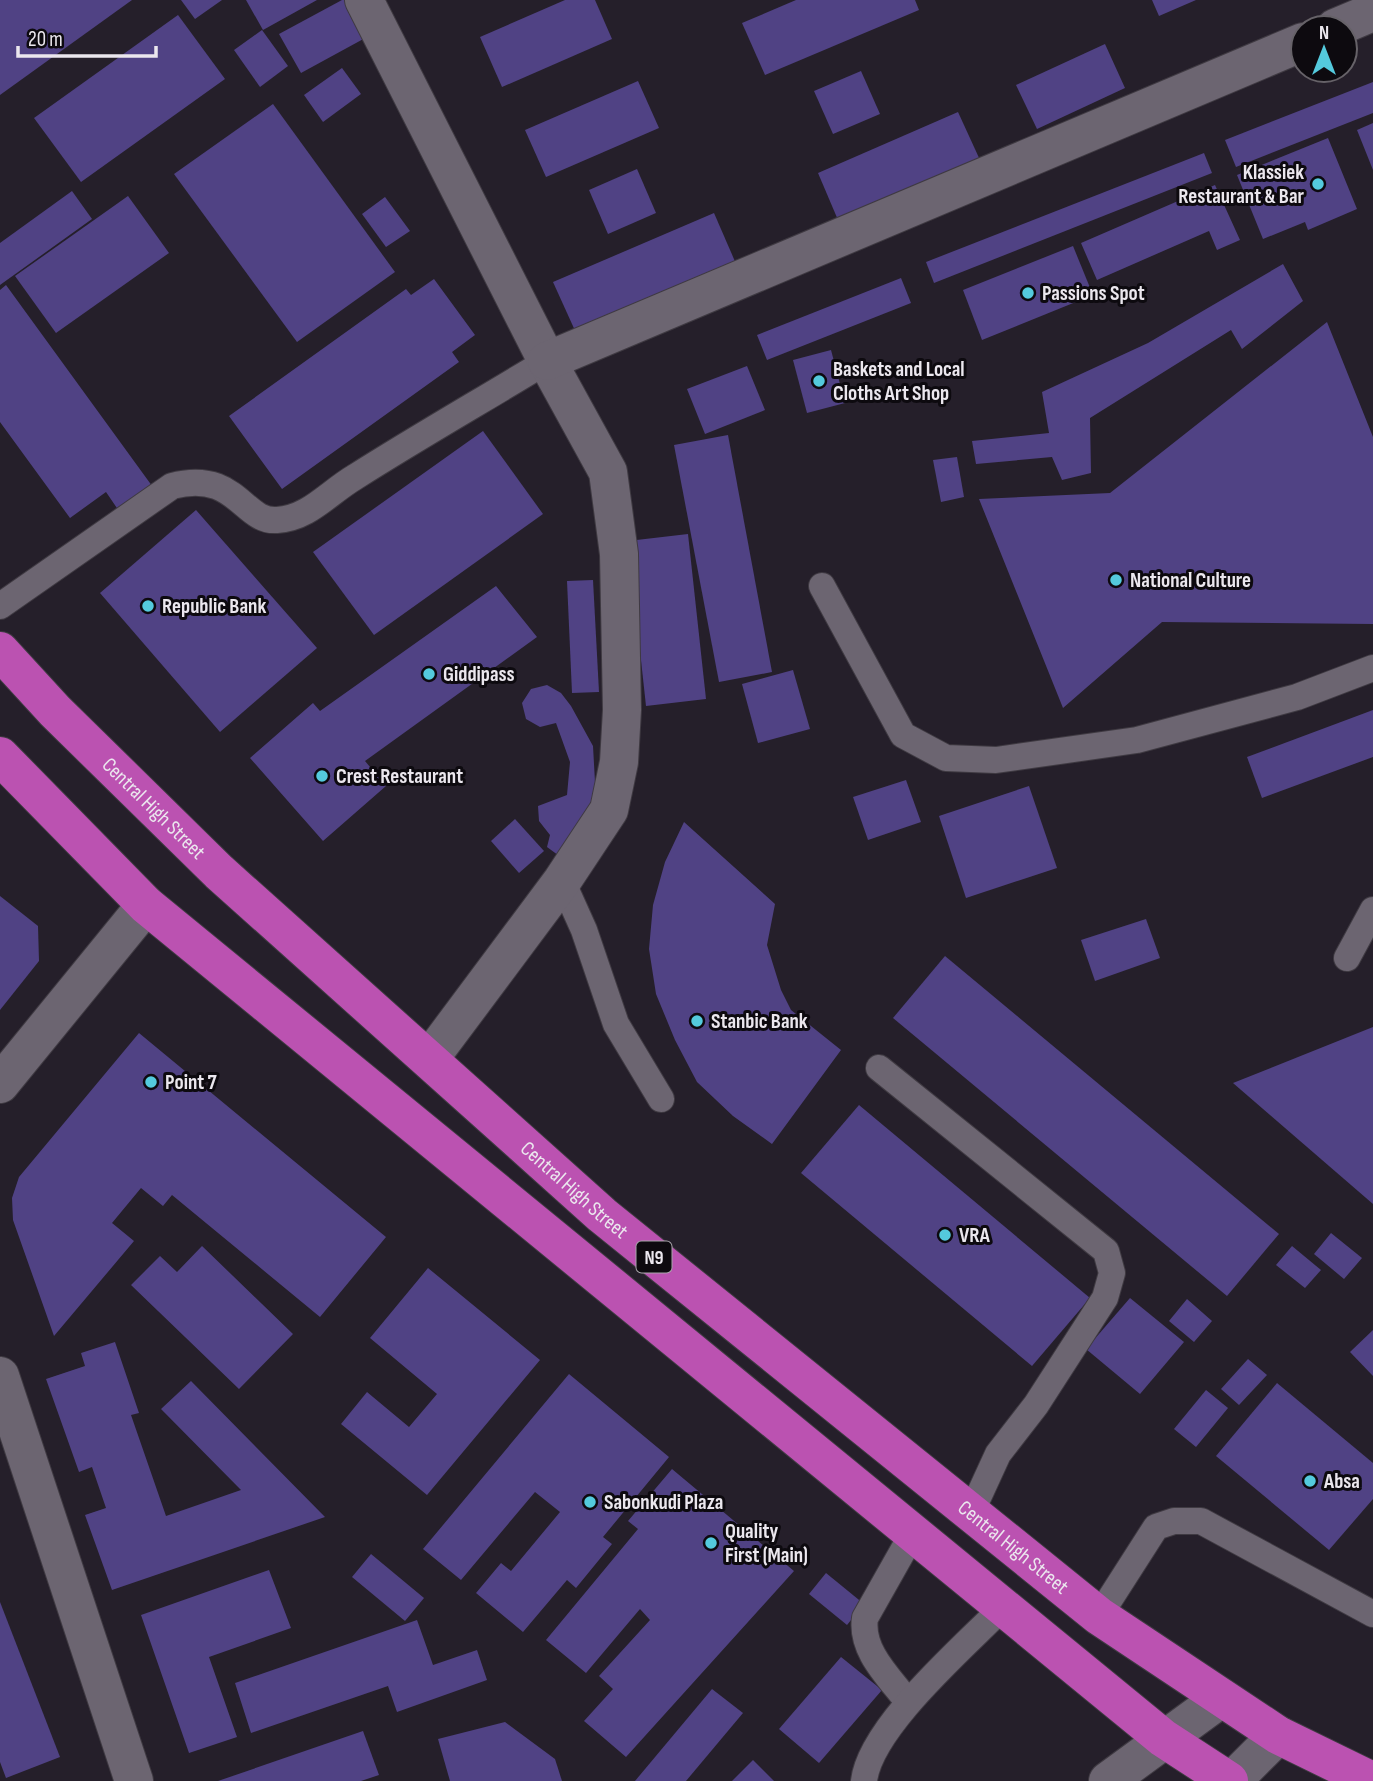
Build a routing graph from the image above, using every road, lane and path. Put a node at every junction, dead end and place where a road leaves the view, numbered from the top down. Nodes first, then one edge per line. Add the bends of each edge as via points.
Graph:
1 (364, 0) edge
2 (1289, 48) edge
3 (547, 361) junction
4 (822, 586) dead end
5 (0, 606) edge
6 (0, 651) edge
7 (1373, 668) edge
8 (0, 756) edge
9 (562, 881) junction
10 (146, 905) junction
11 (1373, 910) edge
12 (1348, 958) dead end
13 (430, 1058) junction
14 (879, 1068) dead end
15 (0, 1084) edge
16 (661, 1099) dead end
17 (0, 1376) edge
18 (970, 1515) junction
19 (913, 1533) junction
20 (1003, 1607) junction
21 (1373, 1614) edge
22 (1099, 1616) junction
23 (1220, 1699) junction
24 (908, 1702) junction
25 (1278, 1735) junction
26 (1163, 1738) junction
27 (134, 1781) edge
28 (864, 1781) edge
29 (1108, 1781) edge
30 (1230, 1781) edge
31 (1372, 1781) edge

1 - 3 street
2 - 3 street
3 - 5 lane via 351,479 300,517 263,518 219,486 195,480 172,486
3 - 9 street via 608,472 619,554 619,762 609,810
4 - 7 lane via 903,735 946,758 996,760 1136,740 1297,697
6 - 13 highway, Central High Street / N9 via 219,872
8 - 10 highway, N9
9 - 13 street
9 - 16 lane via 616,1024
10 - 15 street
10 - 19 highway, N9
11 - 12 lane
13 - 18 highway, Central High Street / N9 via 603,1215
14 - 18 lane via 1106,1251 1111,1273 1105,1298 1036,1405 998,1454
17 - 27 street
18 - 22 highway, Central High Street / N9
19 - 20 highway, N9
19 - 24 lane via 865,1618 863,1634
20 - 24 lane
20 - 26 highway, N9
21 - 22 lane via 1201,1521 1174,1521 1156,1527
22 - 23 highway, Central High Street / N9
23 - 25 highway, Central High Street / N9
23 - 26 street
24 - 28 lane via 879,1745
25 - 30 street
25 - 31 highway, Central High Street / N9
26 - 29 street
26 - 30 highway, N9

